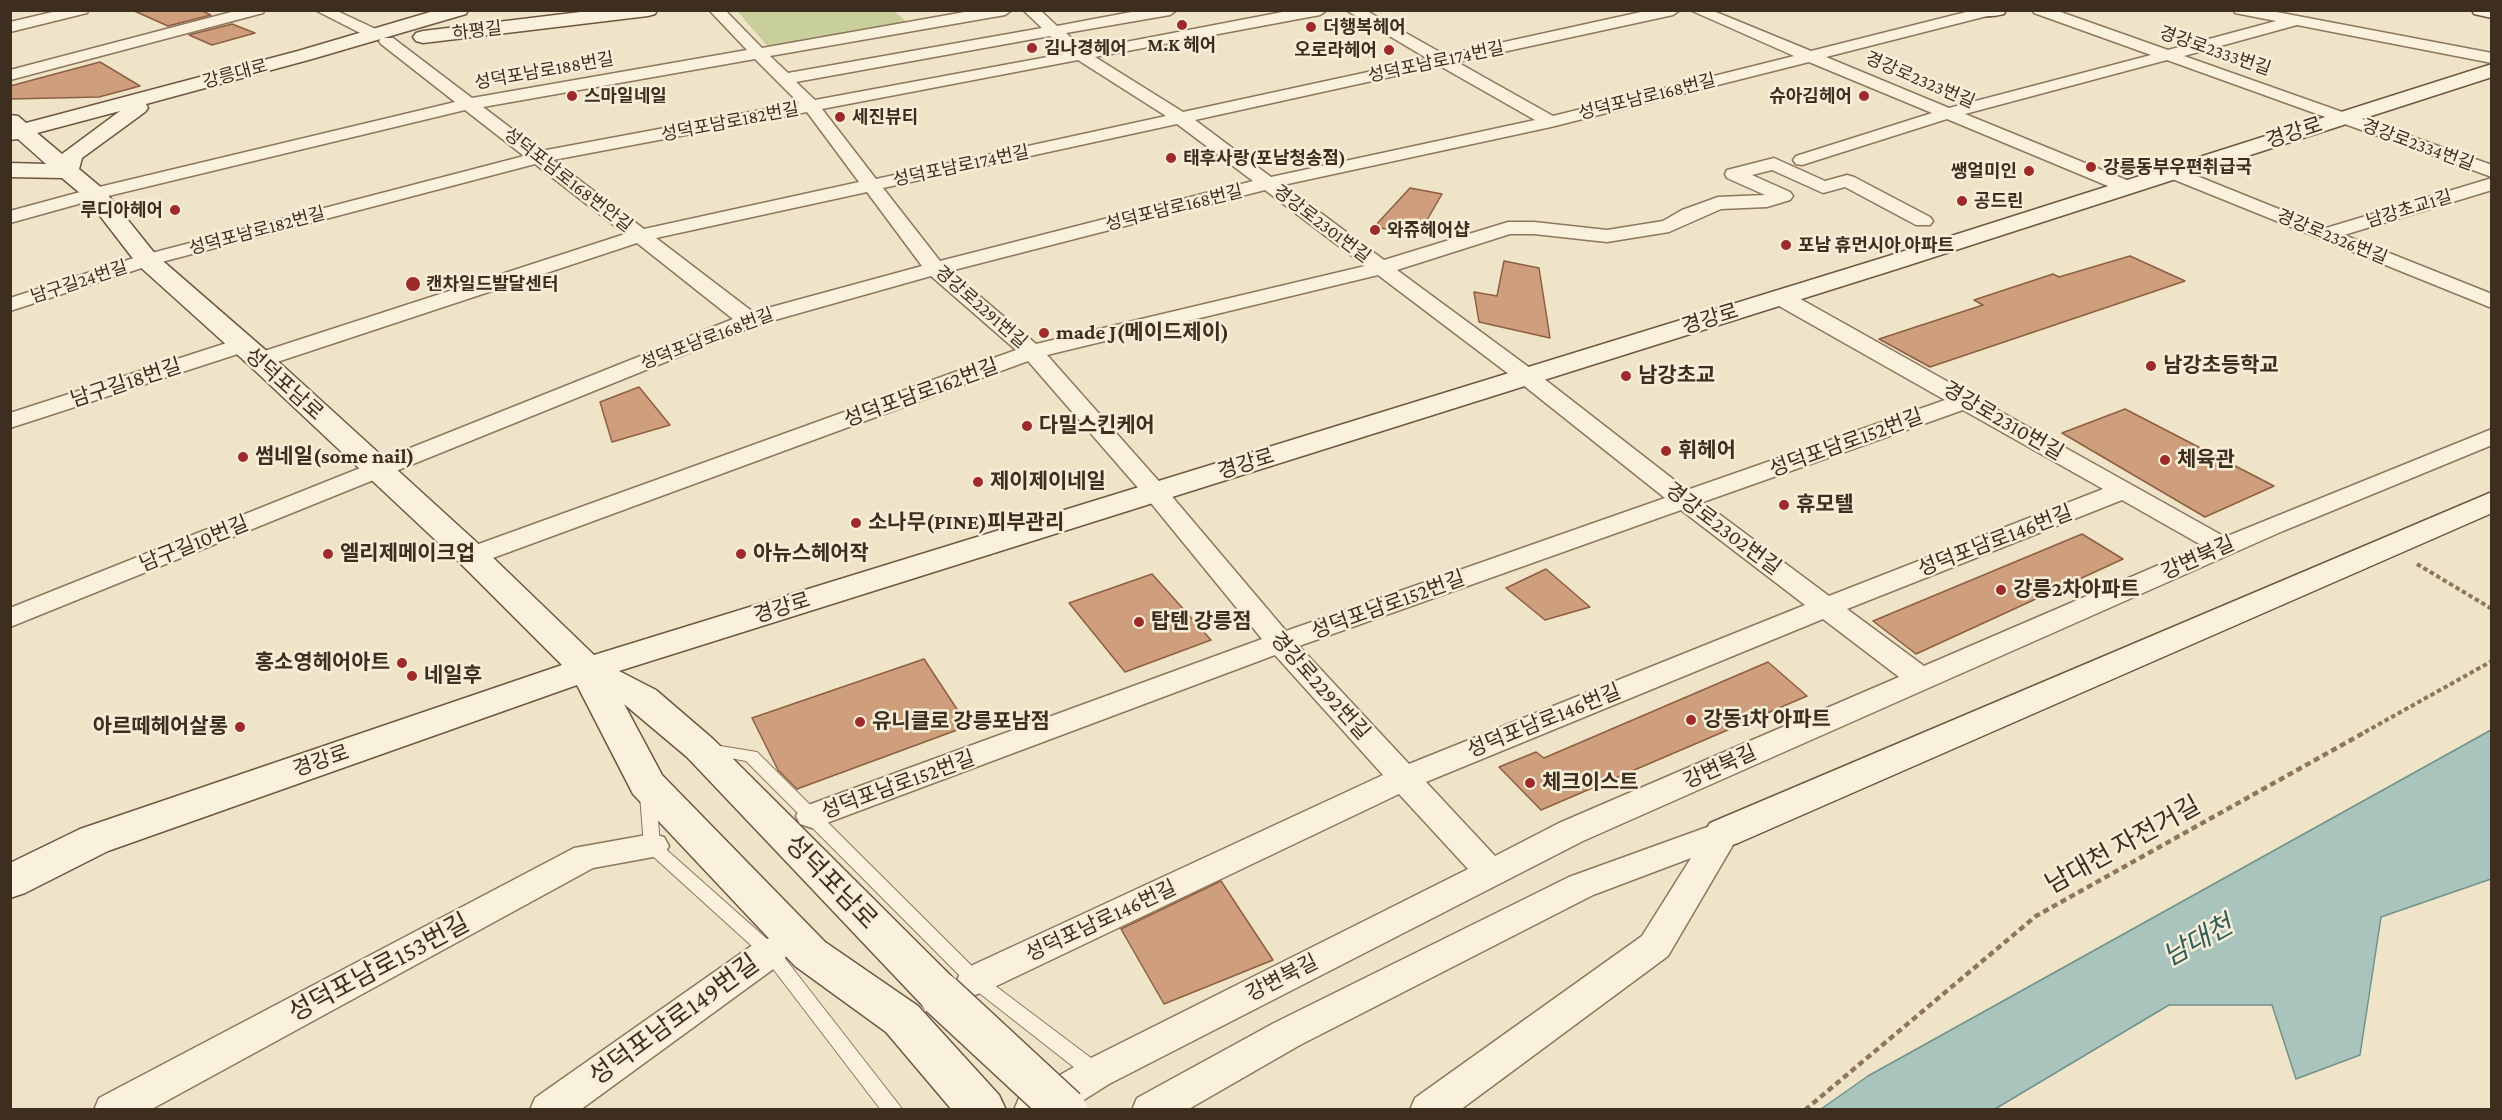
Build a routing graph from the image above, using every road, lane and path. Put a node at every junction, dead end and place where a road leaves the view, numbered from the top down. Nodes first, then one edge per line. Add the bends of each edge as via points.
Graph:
1 (82, 10) edge
2 (258, 10) edge
3 (322, 10) edge
4 (459, 10) edge
5 (648, 10) edge
6 (716, 10) edge
7 (1005, 10) edge
8 (1030, 10) edge
9 (1170, 10) edge
10 (1320, 10) edge
11 (1353, 10) edge
12 (1673, 10) edge
13 (1697, 10) edge
14 (1976, 10) edge
15 (1997, 10) edge
16 (2039, 10) edge
17 (2240, 10) edge
18 (2481, 10) edge
19 (1990, 11) edge
20 (2492, 13) edge
21 (2296, 21) junction
22 (10, 27) edge
23 (1054, 32) junction
24 (381, 38) junction
25 (758, 53) junction
26 (2165, 55) junction
27 (1081, 56) junction
28 (1812, 56) junction
29 (2492, 58) edge
30 (1442, 61) junction
31 (2492, 70) edge
32 (10, 75) edge
33 (783, 79) junction
34 (164, 94) junction
35 (468, 104) junction
36 (811, 106) junction
37 (1949, 113) junction
38 (18, 117) edge
39 (2344, 117) junction
40 (1181, 118) junction
41 (1551, 122) junction
42 (540, 158) junction
43 (1802, 160) dead end
44 (10, 170) edge
45 (67, 171) junction
46 (2172, 172) junction
47 (2492, 172) edge
48 (1268, 183) junction
49 (2492, 184) edge
50 (870, 186) junction
51 (1823, 187) junction
52 (2127, 187) junction
53 (95, 194) junction
54 (1783, 196) junction
55 (10, 217) edge
56 (1923, 221) dead end
57 (2326, 234) junction
58 (640, 236) junction
59 (147, 260) junction
60 (1381, 268) junction
61 (935, 269) junction
62 (1780, 297) junction
63 (2492, 302) edge
64 (10, 305) edge
65 (749, 320) junction
66 (1032, 352) junction
67 (251, 353) junction
68 (1526, 376) junction
69 (1967, 400) junction
70 (10, 421) edge
71 (2492, 436) edge
72 (378, 470) junction
73 (2124, 490) junction
74 (1155, 492) junction
75 (1684, 500) junction
76 (2492, 501) edge
77 (2388, 546) junction
78 (2224, 547) junction
79 (472, 556) junction
80 (1826, 607) junction
81 (2492, 609) edge
82 (10, 618) edge
83 (1280, 644) junction
84 (2492, 661) edge
85 (587, 669) junction
86 (1922, 679) junction
87 (700, 748) junction
88 (1404, 778) junction
89 (647, 784) junction
90 (812, 816) junction
91 (1724, 833) junction
92 (652, 846) junction
93 (1491, 873) junction
94 (10, 882) edge
95 (770, 952) junction
96 (958, 988) junction
97 (1096, 1073) junction
98 (113, 1110) edge
99 (549, 1110) edge
100 (892, 1110) edge
101 (982, 1110) edge
102 (1033, 1110) edge
103 (1065, 1110) edge
104 (1151, 1110) edge
105 (1429, 1110) edge
106 (1805, 1110) edge

1 - 22 street
2 - 32 street
3 - 24 street, 성덕포남로168번안길
4 - 24 street, 강릉대로
5 - 24 street, 하평길
6 - 25 street, 경강로2291번길
7 - 25 street, 성덕포남로188번길
8 - 23 street, 경강로2301번길
9 - 23 street
10 - 27 street, 성덕포남로182번길
11 - 30 street
12 - 30 street, 성덕포남로174번길
13 - 28 street, 경강로2323번길
14 - 19 street
15 - 19 street
16 - 26 street, 경강로2333번길
17 - 21 street
18 - 20 street
19 - 28 street, 성덕포남로168번길
21 - 26 street
21 - 29 street
23 - 27 street, 경강로2301번길
23 - 33 street
24 - 34 street, 강릉대로
24 - 35 street, 성덕포남로168번안길
25 - 33 street, 경강로2291번길
25 - 35 street, 성덕포남로188번길
26 - 37 street
26 - 39 street, 경강로2333번길
27 - 36 street, 성덕포남로182번길
27 - 40 street, 경강로2301번길
28 - 37 street, 경강로2323번길
28 - 41 street, 성덕포남로168번길
30 - 40 street, 성덕포남로174번길
30 - 41 street
31 - 39 street, 경강로
33 - 36 street, 경강로2291번길
34 - 38 street
34 - 38 street, 강릉대로
34 - 45 street via 141,105 72,155
35 - 42 street, 성덕포남로168번안길
35 - 53 street, 성덕포남로188번길
36 - 42 street, 성덕포남로182번길
36 - 50 street, 경강로2291번길
37 - 43 street
37 - 52 street, 경강로2323번길
38 - 45 street, 성덕포남로
39 - 46 street, 경강로
39 - 47 street, 경강로2334번길
40 - 48 street, 경강로2301번길
40 - 50 street, 성덕포남로174번길
41 - 48 street, 성덕포남로168번길
42 - 58 street, 성덕포남로168번안길
42 - 59 street, 성덕포남로182번길
44 - 45 street
45 - 53 street, 성덕포남로
46 - 52 street, 경강로
46 - 57 street, 경강로2326번길
48 - 60 street, 경강로2301번길
48 - 61 street, 성덕포남로168번길
49 - 57 street, 남강초교1길
50 - 58 street, 성덕포남로174번길
50 - 61 street, 경강로2291번길
51 - 54 street, 성덕포남로162번길
51 - 54 street via 1774,164 1734,174
51 - 56 street, 성덕포남로162번길 via 1847,181
52 - 62 street, 경강로
53 - 55 street, 성덕포남로188번길
53 - 59 street, 성덕포남로
54 - 60 street, 성덕포남로162번길 via 1767,201 1718,203 1669,226 1606,236 1508,228
57 - 63 street, 경강로2326번길
58 - 65 street, 성덕포남로168번안길
58 - 67 street, 성덕포남로174번길
59 - 64 street, 남구길24번길
59 - 67 street, 성덕포남로
60 - 66 street, 성덕포남로162번길
60 - 68 street, 경강로2301번길
61 - 65 street, 성덕포남로168번길
61 - 66 street, 경강로2291번길
62 - 68 street, 경강로
62 - 69 street, 경강로2310번길
65 - 72 street, 성덕포남로168번길
66 - 74 street, 경강로2291번길
66 - 79 street, 성덕포남로162번길
67 - 70 street, 남구길18번길
67 - 72 street, 성덕포남로
68 - 74 street, 경강로
68 - 75 street, 경강로2302번길
69 - 73 street, 경강로2310번길
69 - 75 street, 성덕포남로152번길
71 - 78 street, 강변북길
72 - 79 street, 성덕포남로
72 - 82 street, 남구길10번길
73 - 78 street, 경강로2310번길
73 - 80 street, 성덕포남로146번길
74 - 83 street, 경강로2292번길
74 - 85 street, 경강로
75 - 80 street, 경강로2302번길
75 - 83 street, 성덕포남로152번길
76 - 77 street
77 - 81 path
77 - 91 street
78 - 86 street, 강변북길
79 - 85 street, 성덕포남로
80 - 86 street, 경강로2302번길
80 - 88 street, 성덕포남로146번길
83 - 88 street, 경강로2292번길
83 - 90 street, 성덕포남로152번길
84 - 106 path, 남대천 자전거길 via 2036,916
85 - 87 street, 성덕포남로 via 643,699
85 - 89 street, 성덕포남로
85 - 94 street, 경강로 via 94,840
86 - 93 street, 강변북길 via 1570,832
87 - 90 lane via 751,756
87 - 96 street, 성덕포남로
88 - 93 street, 경강로2292번길
88 - 96 street, 성덕포남로146번길
89 - 92 lane
89 - 101 street, 성덕포남로 via 810,954 902,1019
90 - 96 lane
91 - 104 street via 1581,886 1287,1034
91 - 105 street via 1655,946
92 - 95 lane
92 - 98 street, 성덕포남로153번길 via 586,858
93 - 97 street, 강변북길
95 - 99 street, 성덕포남로149번길
95 - 100 lane
96 - 97 lane
96 - 103 street, 성덕포남로, bridge
97 - 102 street, 강변북길

